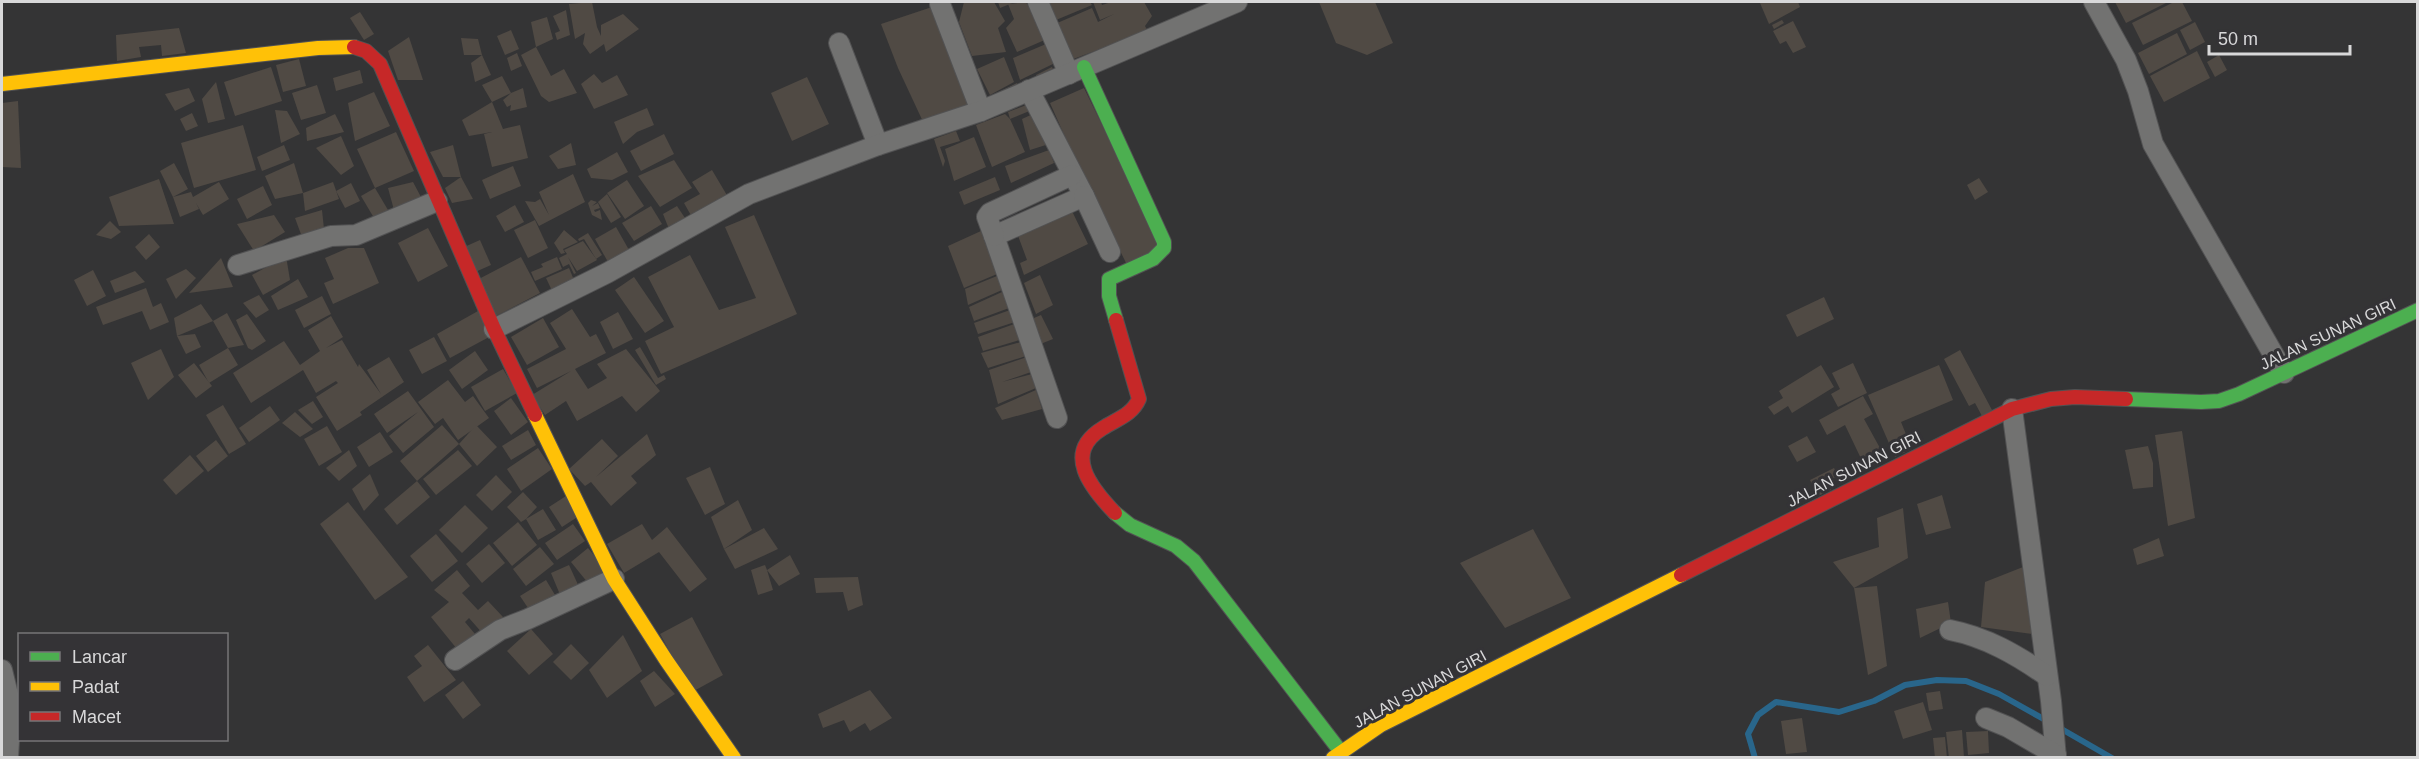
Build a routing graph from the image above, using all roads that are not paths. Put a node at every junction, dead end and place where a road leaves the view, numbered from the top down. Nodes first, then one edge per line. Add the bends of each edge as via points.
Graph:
1 (1038, 2) edge
2 (2094, 2) edge
3 (1227, 3) edge
4 (940, 4) dead end
5 (839, 44) dead end
6 (1076, 70) junction
7 (2, 84) edge
8 (1029, 90) junction
9 (981, 111) junction
10 (878, 145) junction
11 (1072, 175) junction
12 (1084, 196) junction
13 (437, 201) junction
14 (994, 236) junction
15 (1110, 252) dead end
16 (238, 265) dead end
17 (2418, 310) edge
18 (495, 329) junction
19 (2284, 373) junction
20 (2012, 409) junction
21 (1057, 418) dead end
22 (614, 579) junction
23 (1950, 630) dead end
24 (455, 660) dead end
25 (2, 670) edge
26 (2047, 676) junction
27 (1986, 718) dead end
28 (2056, 752) edge
29 (1337, 755) edge
30 (8, 758) edge
31 (734, 758) edge

1 - 6 street
2 - 19 street via 2126,60 2153,144
3 - 6 street
4 - 9 street
5 - 10 street
6 - 8 street
6 - 29 street via 1164,243 1159,254 1109,279 1109,296 1139,399 1132,411 1093,435 1083,450 1082,463 1111,508 1129,524 1178,547 1194,561
7 - 13 street via 318,48 361,47 370,51 380,64
8 - 9 street
8 - 11 street
9 - 10 street
10 - 18 street via 749,194 607,273
11 - 12 street
11 - 14 street via 990,213 987,217
12 - 14 street
12 - 15 street
13 - 16 street via 356,235 331,236
13 - 18 street
14 - 21 street
17 - 19 street, JALAN SUNAN GIRI
18 - 22 street
19 - 20 street, JALAN SUNAN GIRI via 2219,400 2075,397
20 - 26 street
20 - 29 street, JALAN SUNAN GIRI via 1381,725
22 - 24 street via 506,627
22 - 31 street
23 - 26 street via 1994,644
25 - 30 street via 11,707
26 - 28 street
27 - 28 street

